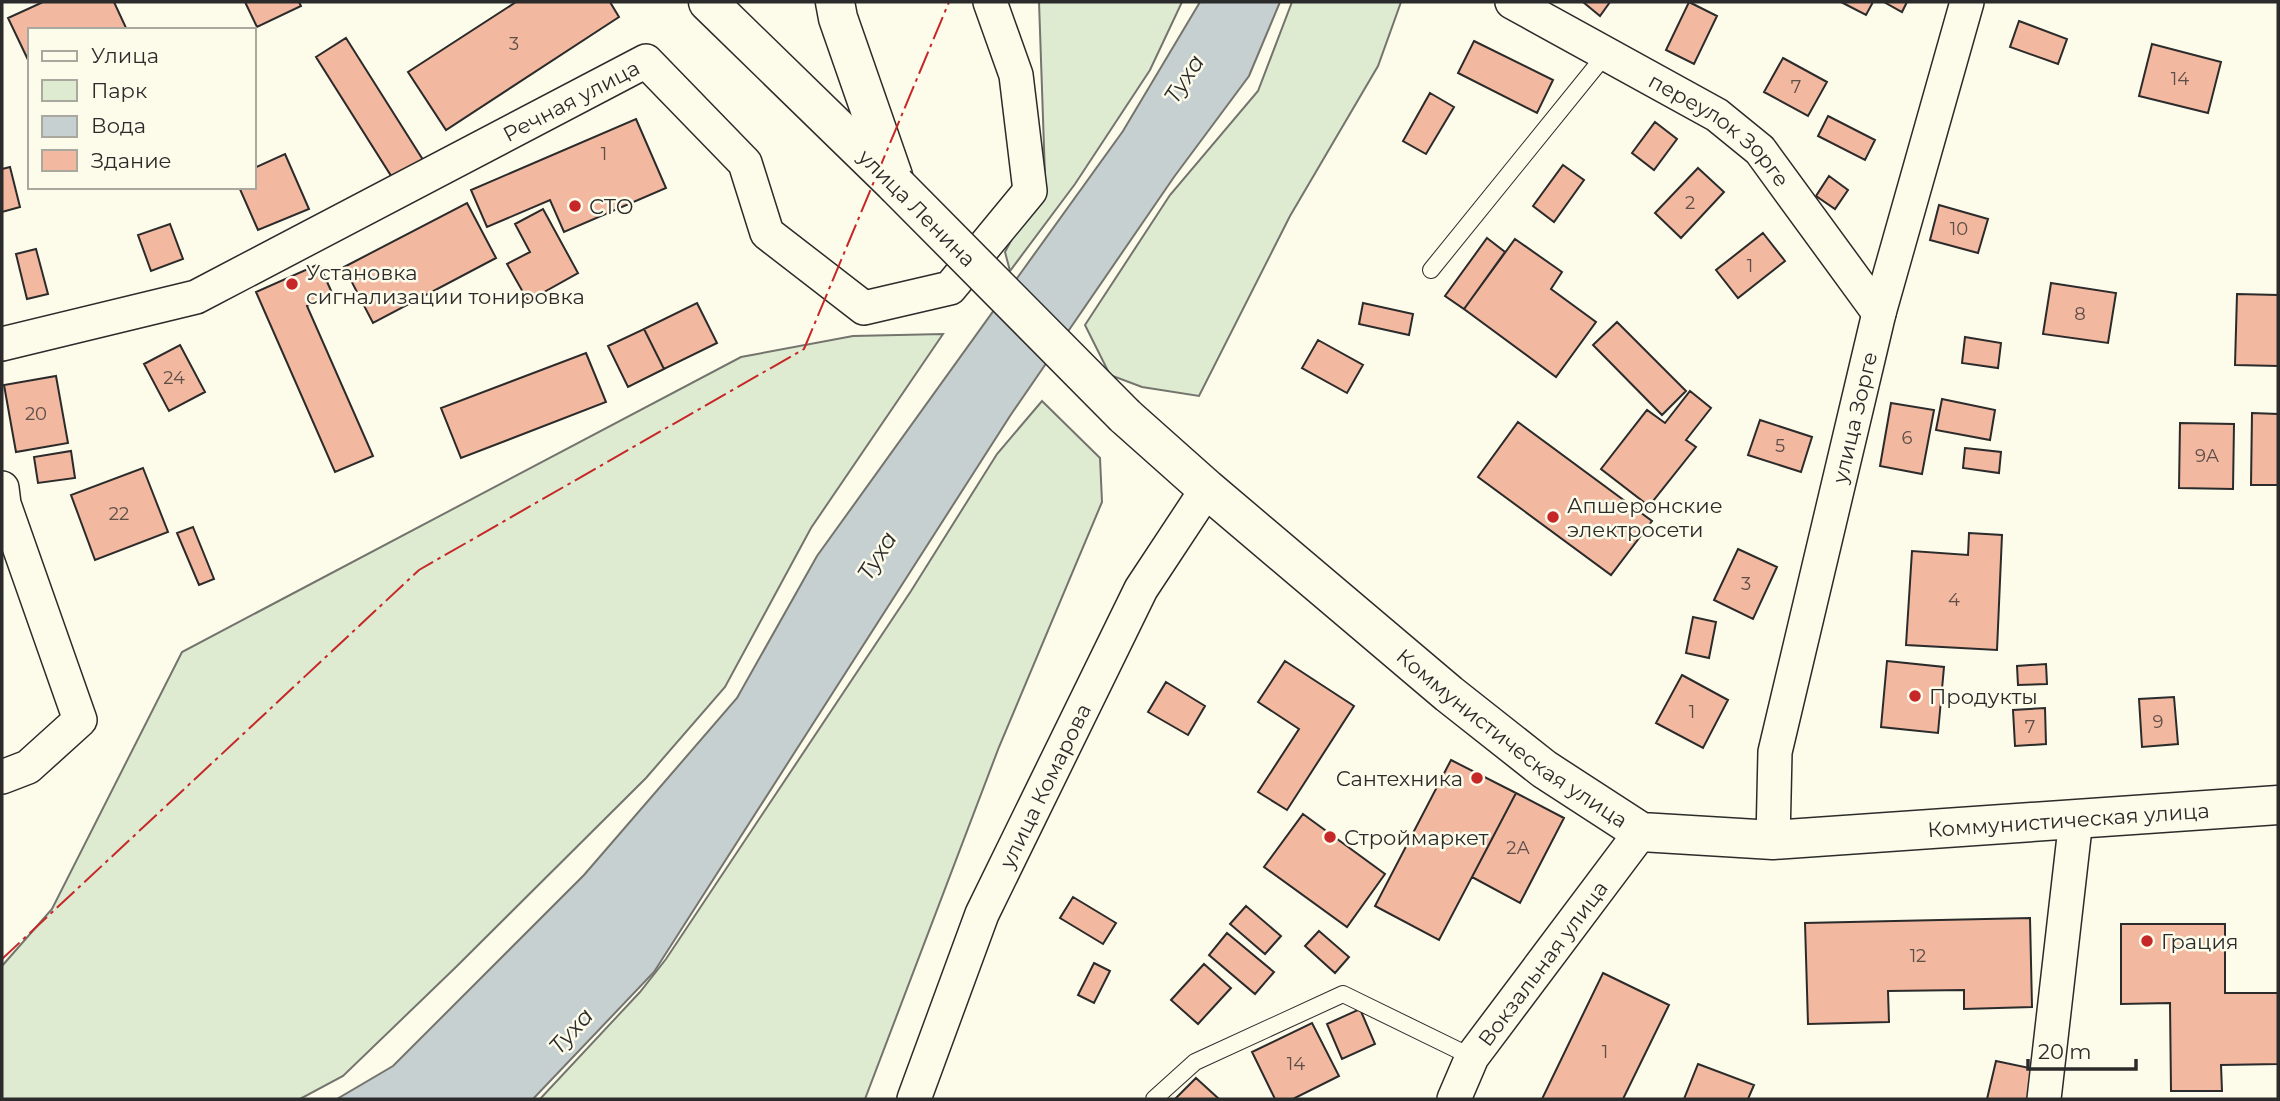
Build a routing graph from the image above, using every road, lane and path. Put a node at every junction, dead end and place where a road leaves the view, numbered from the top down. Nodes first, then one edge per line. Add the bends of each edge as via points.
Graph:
1 (708, 2) edge
2 (835, 2) edge
3 (990, 2) edge
4 (1512, 2) edge
5 (1968, 2) edge
6 (1606, 54) junction
7 (896, 185) junction
8 (1431, 270) dead end
9 (1879, 313) junction
10 (2, 344) edge
11 (1125, 415) joint
12 (2, 488) edge
13 (1207, 489) junction
14 (2, 777) edge
15 (2278, 805) edge
16 (2076, 819) junction
17 (1641, 832) junction
18 (1773, 840) junction
19 (1472, 1057) junction
20 (914, 1099) edge
21 (1154, 1099) edge
22 (1454, 1099) edge
23 (2044, 1099) edge

1 - 7 main road, улица Ленина
2 - 7 main road
3 - 10 street, Речная улица via 1016,75 1030,191 950,288 864,309 766,233 745,163 646,61 196,298
4 - 6 street, переулок Зорге
5 - 9 street, улица Зорге
6 - 8 lane
6 - 9 street, переулок Зорге via 1717,115 1760,150
7 - 11 main road, улица Ленина, bridge
9 - 18 street, улица Зорге via 1775,752
11 - 13 main road, Коммунистическая улица
12 - 14 street via 80,720 28,767
13 - 17 main road, Коммунистическая улица via 1449,694 1544,769
13 - 20 street, улица Комарова via 1141,590 982,914
15 - 16 main road, Коммунистическая улица
16 - 18 main road, Коммунистическая улица
16 - 23 street
17 - 18 main road, Коммунистическая улица
17 - 19 street, Вокзальная улица
19 - 21 lane via 1343,994 1195,1062
19 - 22 street, Вокзальная улица

